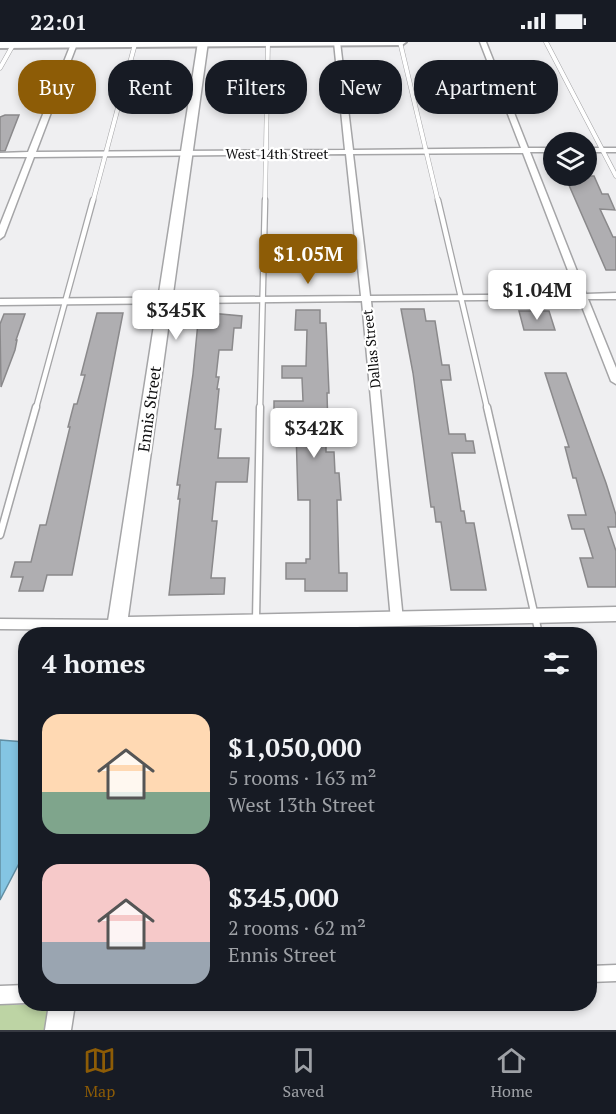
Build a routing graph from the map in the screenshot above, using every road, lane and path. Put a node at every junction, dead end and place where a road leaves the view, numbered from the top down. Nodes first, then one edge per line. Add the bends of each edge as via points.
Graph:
1 (268, 42) edge
2 (337, 42) edge
3 (401, 42) edge
4 (483, 42) edge
5 (546, 42) edge
6 (203, 43) edge
7 (74, 44) junction
8 (135, 44) junction
9 (0, 45) edge
10 (13, 45) junction
11 (0, 68) edge
12 (543, 150) edge
13 (597, 150) edge
14 (602, 150) junction
15 (616, 150) edge
16 (526, 151) junction
17 (426, 152) junction
18 (186, 153) junction
19 (267, 153) junction
20 (350, 153) junction
21 (106, 154) junction
22 (0, 155) edge
23 (32, 155) junction
24 (616, 176) edge
25 (0, 236) edge
26 (582, 296) junction
27 (616, 296) edge
28 (460, 297) junction
29 (366, 298) junction
30 (264, 300) junction
31 (165, 301) junction
32 (0, 302) edge
33 (66, 302) junction
34 (616, 381) edge
35 (0, 535) edge
36 (616, 614) edge
37 (397, 620) junction
38 (256, 623) junction
39 (0, 624) edge
40 (536, 626) edge
41 (58, 627) edge
42 (116, 627) edge
43 (176, 627) edge
44 (336, 627) edge
45 (361, 627) edge
46 (597, 972) edge
47 (616, 973) edge
48 (18, 994) edge
49 (0, 995) edge
50 (61, 1011) edge
51 (58, 1030) edge

1 - 2 street
1 - 6 street
1 - 19 lane
2 - 3 street
2 - 20 street, Dallas Street
3 - 17 lane
4 - 16 street
5 - 14 lane
6 - 8 street
6 - 18 main road, Ennis Street
7 - 8 street
7 - 10 street
7 - 23 street
8 - 21 lane
9 - 10 street
10 - 11 lane
12 - 16 street, West 14th Street
13 - 14 street
14 - 15 street
14 - 24 lane
16 - 17 street, West 14th Street
16 - 26 street
17 - 20 street, West 14th Street
17 - 28 lane
18 - 19 street, West 14th Street
18 - 21 street, West 14th Street
18 - 31 main road, Ennis Street
19 - 20 street, West 14th Street
19 - 30 lane
20 - 29 street, Dallas Street
21 - 23 street, West 14th Street
21 - 33 lane
22 - 23 street, West 14th Street
23 - 25 street
26 - 27 street
26 - 28 street
26 - 34 street
28 - 29 street
28 - 40 lane
29 - 30 street
29 - 37 street, Dallas Street
30 - 31 street
30 - 38 lane
31 - 33 street
31 - 42 main road, Ennis Street
32 - 33 street
33 - 35 lane
36 - 40 main road
37 - 40 main road
37 - 45 main road
38 - 43 main road
38 - 44 main road
39 - 41 street
46 - 47 street
48 - 49 street
50 - 51 main road

